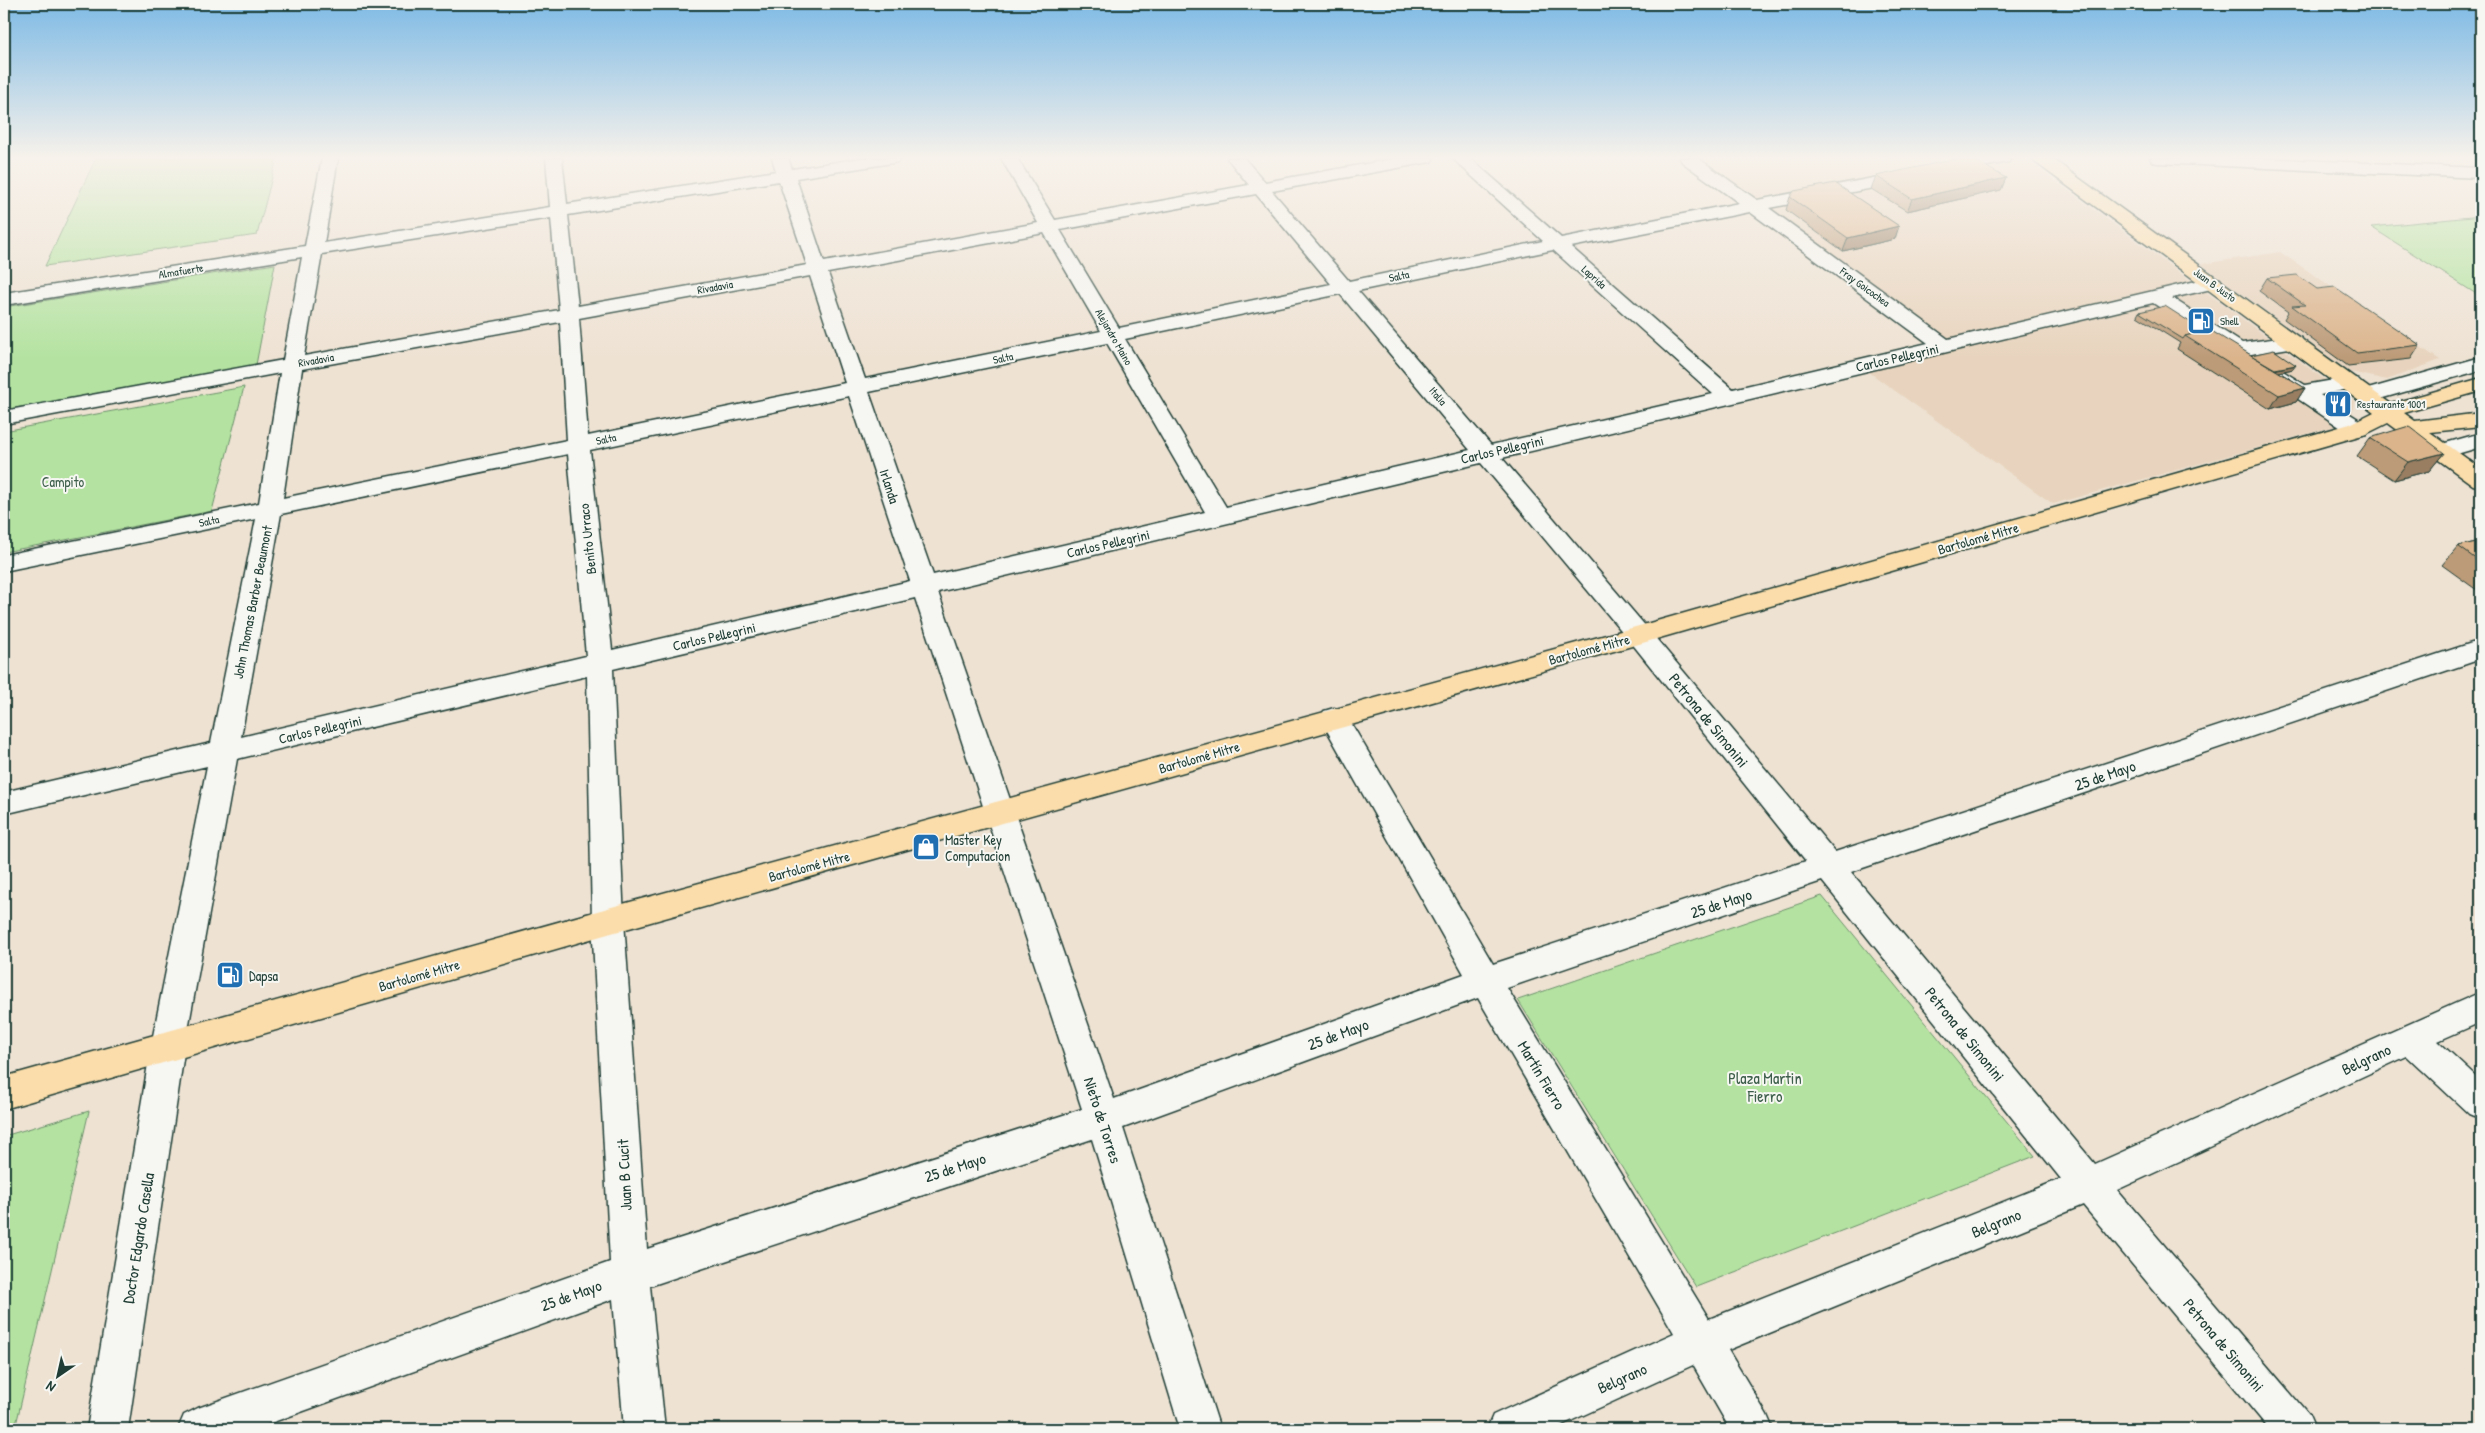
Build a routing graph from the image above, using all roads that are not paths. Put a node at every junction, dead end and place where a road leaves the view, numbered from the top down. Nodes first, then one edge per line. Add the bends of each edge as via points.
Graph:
1 (318, 225) edge
2 (468, 225) edge
3 (560, 225) edge
4 (803, 225) edge
5 (1055, 225) edge
6 (1292, 225) edge
7 (1535, 225) edge
8 (1655, 225) edge
9 (1779, 225) edge
10 (2133, 225) edge
11 (1049, 226) junction
12 (1556, 244) junction
13 (313, 250) junction
14 (817, 268) junction
15 (2213, 283) junction
16 (1345, 287) junction
17 (2155, 296) junction
18 (4, 299) edge
19 (568, 314) junction
20 (1113, 335) junction
21 (2294, 342) junction
22 (1945, 346) junction
23 (2239, 350) junction
24 (2481, 363) edge
25 (292, 365) junction
26 (2351, 384) junction
27 (2481, 384) edge
28 (857, 388) junction
29 (2301, 392) junction
30 (1728, 397) junction
31 (2379, 404) junction
32 (4, 417) edge
33 (2481, 420) edge
34 (2412, 428) junction
35 (2358, 429) junction
36 (2481, 440) edge
37 (578, 445) junction
38 (2443, 451) junction
39 (1487, 453) junction
40 (2481, 480) edge
41 (270, 508) junction
42 (1220, 517) junction
43 (4, 563) edge
44 (923, 587) junction
45 (1639, 635) junction
46 (2481, 649) edge
47 (600, 663) junction
48 (1334, 718) junction
49 (224, 751) junction
50 (4, 803) edge
51 (1000, 814) junction
52 (1828, 868) junction
53 (608, 921) junction
54 (1485, 981) junction
55 (2481, 1006) edge
56 (2411, 1038) junction
57 (168, 1046) junction
58 (4, 1093) edge
59 (2481, 1103) edge
60 (1103, 1119) junction
61 (2089, 1185) junction
62 (630, 1274) junction
63 (1702, 1341) junction
64 (107, 1429) edge
65 (198, 1429) edge
66 (644, 1429) edge
67 (1200, 1429) edge
68 (1507, 1429) edge
69 (1753, 1429) edge
70 (2295, 1429) edge

1 - 13 street, John Thomas Barber Beaumont
2 - 13 street, Almafuerte
3 - 19 street, Benito Urraco
4 - 14 street, Irlanda
5 - 11 street, Rivadavia
6 - 16 street, Italia
7 - 12 street, Laprida
8 - 12 street, Salta
9 - 22 street, Fray Goicochea
10 - 15 main road, Juan B Justo
11 - 14 street, Rivadavia
11 - 20 street, Alejandro Maino
12 - 16 street, Salta
12 - 30 street, Laprida
13 - 18 street, Almafuerte
13 - 25 street, John Thomas Barber Beaumont
14 - 19 street, Rivadavia
14 - 28 street, Irlanda
15 - 17 street, Carlos Pellegrini
15 - 21 main road, Juan B Justo
16 - 20 street, Salta
16 - 39 street, Italia
17 - 22 street, Carlos Pellegrini
17 - 23 street
19 - 25 street, Rivadavia
19 - 37 street, Benito Urraco
20 - 28 street, Salta
20 - 42 street, Alejandro Maino
21 - 23 street
21 - 26 main road, Juan B Justo
22 - 30 street, Carlos Pellegrini
23 - 29 street
24 - 31 street
25 - 32 street, Rivadavia
25 - 41 street, John Thomas Barber Beaumont
26 - 29 street
26 - 31 main road, Juan B Justo
27 - 31 main road, Bartolomé Mitre
28 - 37 street, Salta
28 - 44 street, Irlanda
29 - 35 street
30 - 39 street, Carlos Pellegrini
31 - 34 main road, Juan B Justo
31 - 35 main road, Bartolomé Mitre via 2378,421
33 - 34 main road
34 - 38 main road, Juan B Justo
35 - 45 main road, Bartolomé Mitre
36 - 38 street
37 - 41 street, Salta
37 - 47 street, Benito Urraco
38 - 40 main road, Juan B Justo
39 - 42 street, Carlos Pellegrini
39 - 45 street, Italia
41 - 43 street, Salta
41 - 49 street, John Thomas Barber Beaumont
42 - 44 street, Carlos Pellegrini
44 - 47 street, Carlos Pellegrini
44 - 51 street, Irlanda
45 - 48 main road, Bartolomé Mitre
45 - 52 street, Petrona de Simonini
46 - 52 street, 25 de Mayo
47 - 49 street, Carlos Pellegrini
47 - 53 street, Benito Urraco
48 - 51 main road, Bartolomé Mitre
48 - 54 street, Martín Fierro
49 - 50 street, Carlos Pellegrini
49 - 57 street, John Thomas Barber Beaumont
51 - 53 main road, Bartolomé Mitre
51 - 60 street, Nieto de Torres
52 - 54 street, 25 de Mayo
52 - 61 street, Petrona de Simonini
53 - 57 main road, Bartolomé Mitre
53 - 62 street, Juan B Cucit
54 - 60 street, 25 de Mayo
54 - 63 street, Martín Fierro
55 - 56 street, Belgrano
56 - 59 street
56 - 61 street, Belgrano
57 - 58 main road, Bartolomé Mitre
57 - 64 street, Doctor Edgardo Casella
60 - 62 street, 25 de Mayo
60 - 67 street, Nieto de Torres
61 - 63 street, Belgrano
61 - 70 street, Petrona de Simonini
62 - 65 street, 25 de Mayo
62 - 66 street, Juan B Cucit
63 - 68 street, Belgrano
63 - 69 street, Martín Fierro

